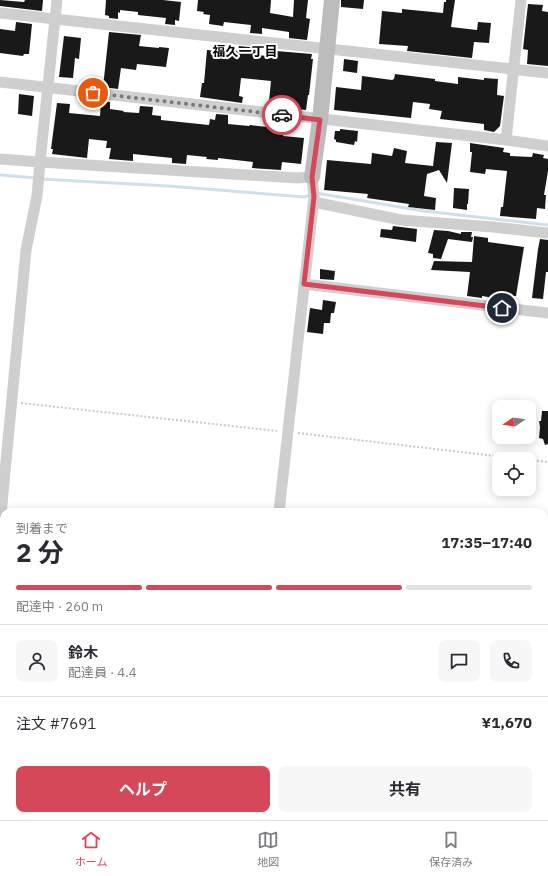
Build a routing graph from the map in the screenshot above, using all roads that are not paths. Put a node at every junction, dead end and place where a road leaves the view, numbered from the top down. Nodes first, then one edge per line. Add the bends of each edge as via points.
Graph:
1 (57, 0) edge
2 (332, 0) edge
3 (521, 0) edge
4 (0, 13) edge
5 (55, 19) junction
6 (327, 49) junction
7 (513, 69) junction
8 (548, 73) edge
9 (0, 82) edge
10 (48, 88) junction
11 (320, 120) junction
12 (506, 140) junction
13 (548, 146) edge
14 (0, 159) edge
15 (40, 165) junction
16 (312, 180) junction
17 (314, 200) junction
18 (548, 233) edge
19 (304, 284) junction
20 (548, 313) edge
21 (2, 508) edge
22 (279, 508) edge

1 - 5 street
2 - 6 street
3 - 7 street
4 - 5 street
5 - 6 street
5 - 10 street
6 - 7 street
6 - 11 street
7 - 8 street
7 - 12 street
9 - 10 street
10 - 11 street
10 - 15 street
11 - 12 street
11 - 16 street
12 - 13 street
14 - 15 street
15 - 16 street
15 - 21 street via 37,196 26,250
16 - 17 street
17 - 18 street via 401,220
17 - 19 street
19 - 20 street
19 - 22 street

